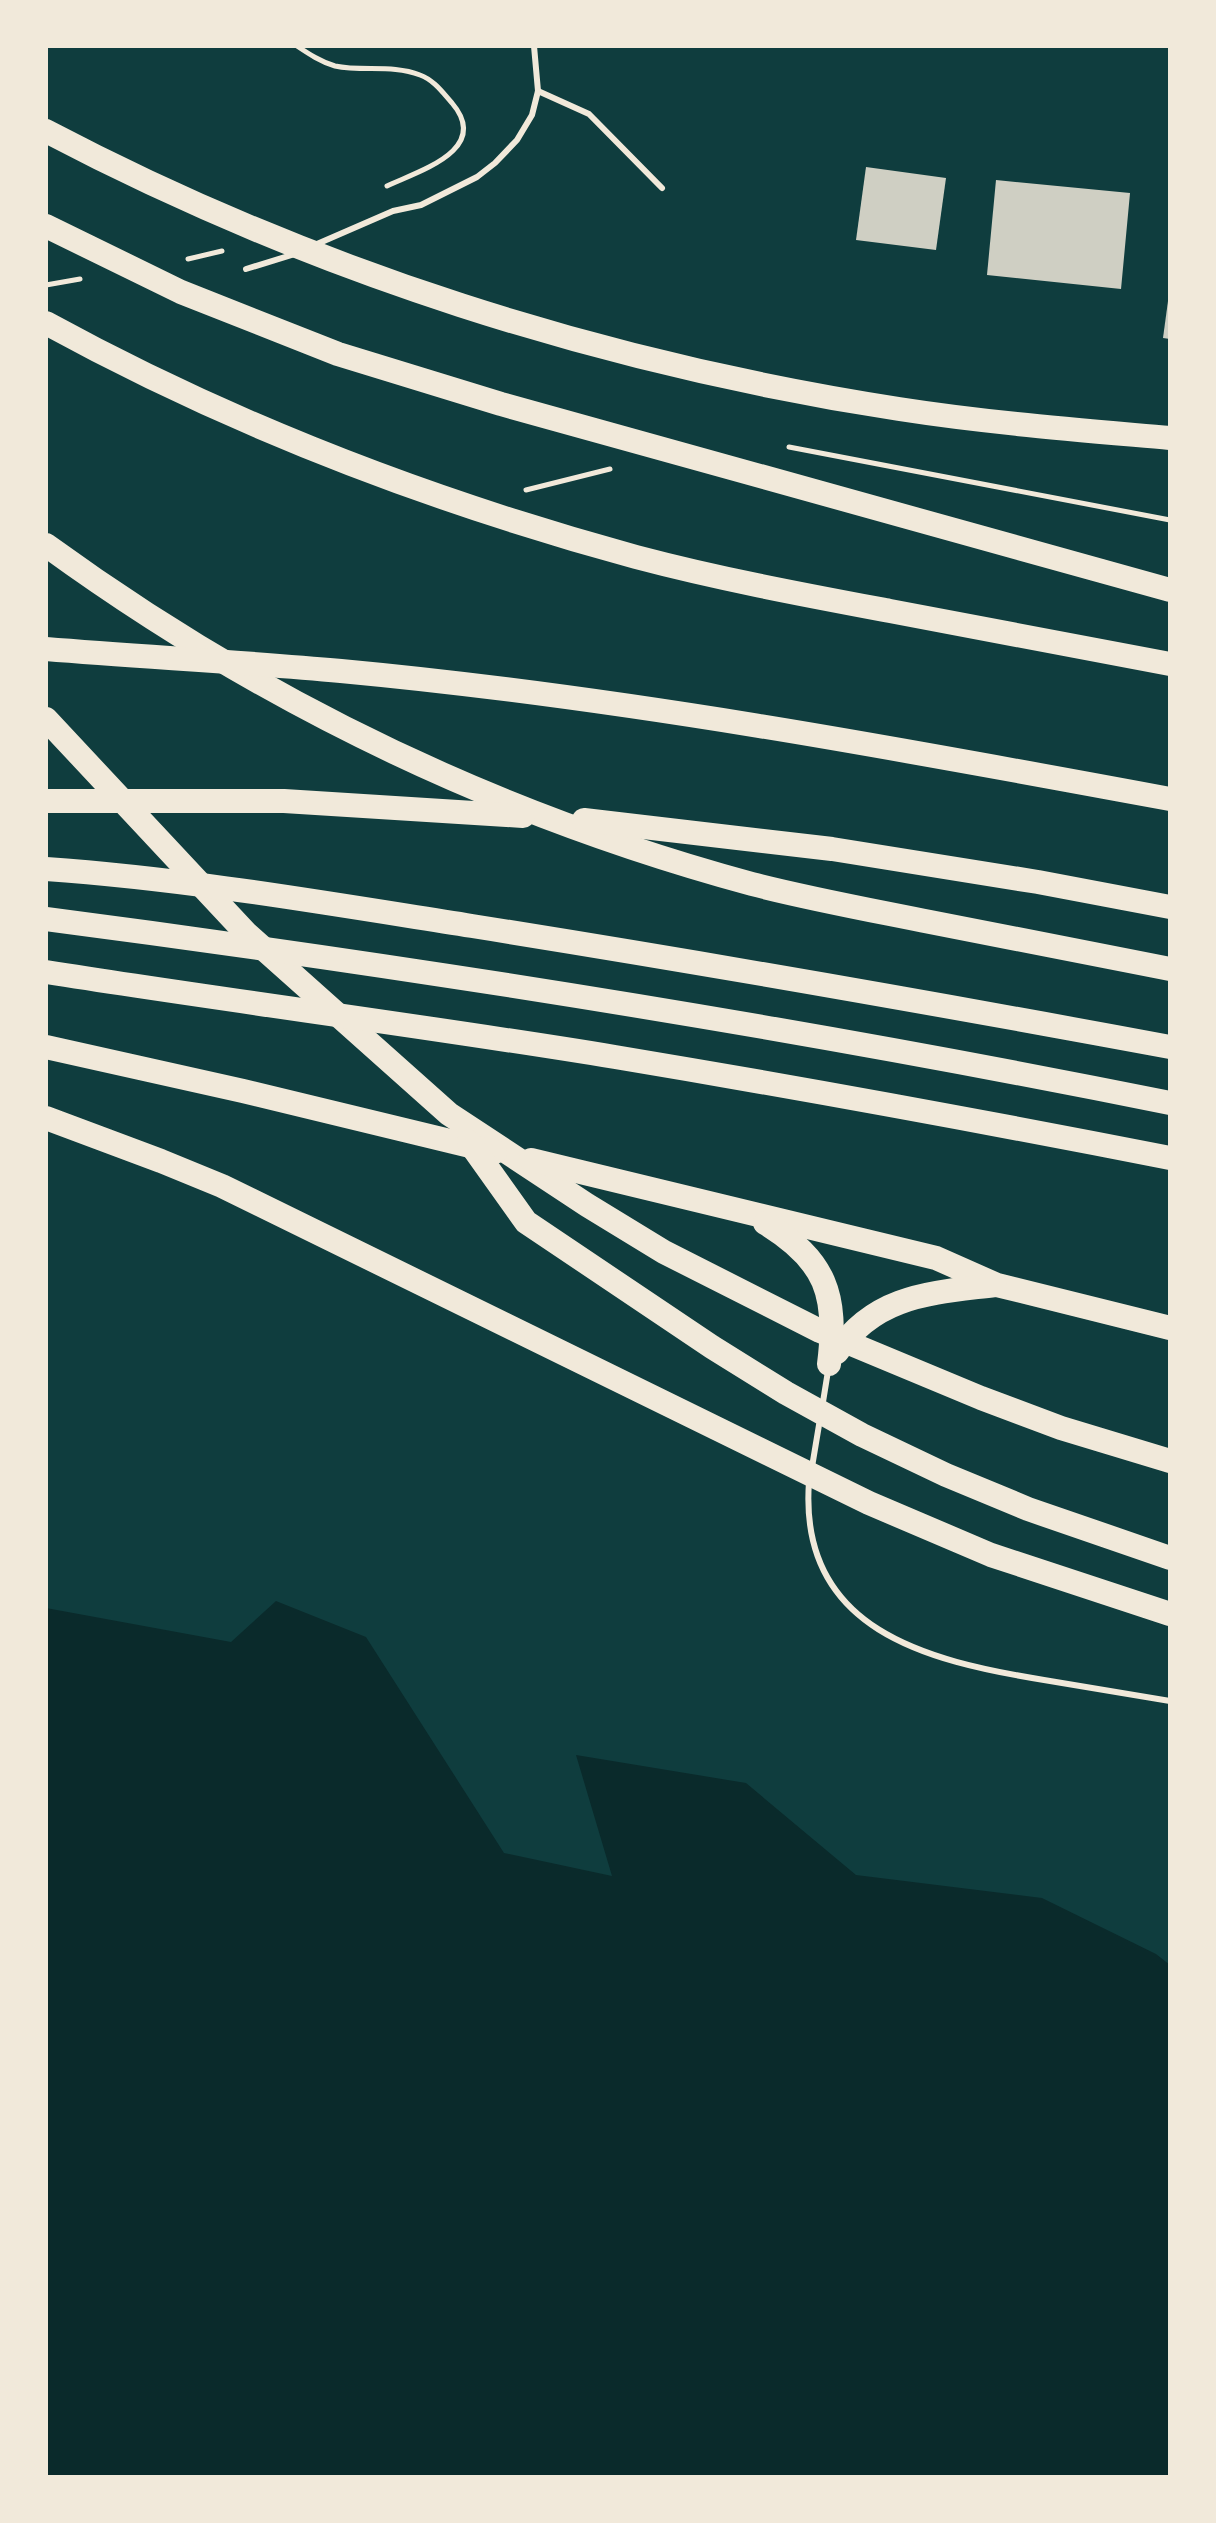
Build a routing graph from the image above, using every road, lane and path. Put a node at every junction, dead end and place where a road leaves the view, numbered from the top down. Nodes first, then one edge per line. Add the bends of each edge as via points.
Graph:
1 (297, 46) edge
2 (534, 46) edge
3 (538, 91) junction
4 (46, 131) edge
5 (662, 188) dead end
6 (379, 189) dead end
7 (46, 226) edge
8 (232, 248) dead end
9 (176, 261) dead end
10 (246, 269) dead end
11 (87, 278) dead end
12 (46, 285) edge
13 (46, 323) edge
14 (1170, 438) edge
15 (46, 545) edge
16 (1170, 590) edge
17 (46, 649) edge
18 (1170, 664) edge
19 (46, 719) edge
20 (1170, 799) edge
21 (46, 801) edge
22 (46, 869) edge
23 (1170, 907) edge
24 (46, 919) edge
25 (1170, 969) edge
26 (46, 972) edge
27 (46, 1047) edge
28 (1170, 1047) edge
29 (1170, 1103) edge
30 (449, 1114) junction
31 (46, 1118) edge
32 (1170, 1158) edge
33 (726, 1208) junction
34 (997, 1285) junction
35 (1170, 1328) edge
36 (829, 1364) junction
37 (1170, 1461) edge
38 (1170, 1558) edge
39 (1170, 1614) edge
40 (1170, 1701) edge

1 - 6 path via 333,65 389,67 423,76 459,111 464,124 454,152
2 - 3 lane
3 - 5 lane via 589,114
3 - 10 lane via 517,140 477,177 421,205
4 - 14 highway via 157,186 303,248 563,336 731,379 859,402
7 - 16 highway via 181,292 338,354
8 - 9 path
11 - 12 path
13 - 18 highway via 279,435 554,533 723,578
15 - 25 highway via 143,613 254,680 365,739 534,812 753,884
17 - 20 highway via 341,671 697,716
19 - 30 highway via 246,933
21 - 23 highway via 284,801 570,819 832,849
22 - 28 highway via 306,900 617,949
24 - 29 highway via 643,1008
26 - 32 highway via 616,1058
27 - 33 highway
30 - 37 highway via 664,1252 807,1325 1061,1428
30 - 38 highway via 526,1222 774,1386 946,1475
31 - 39 highway via 245,1197 918,1525 1053,1577
33 - 34 highway via 936,1258
33 - 36 highway via 785,1235 813,1264 832,1314
34 - 35 highway
34 - 36 highway via 928,1294 886,1307 853,1330
36 - 40 lane via 809,1485 810,1524 820,1562 837,1593 860,1618 921,1651 1005,1674

